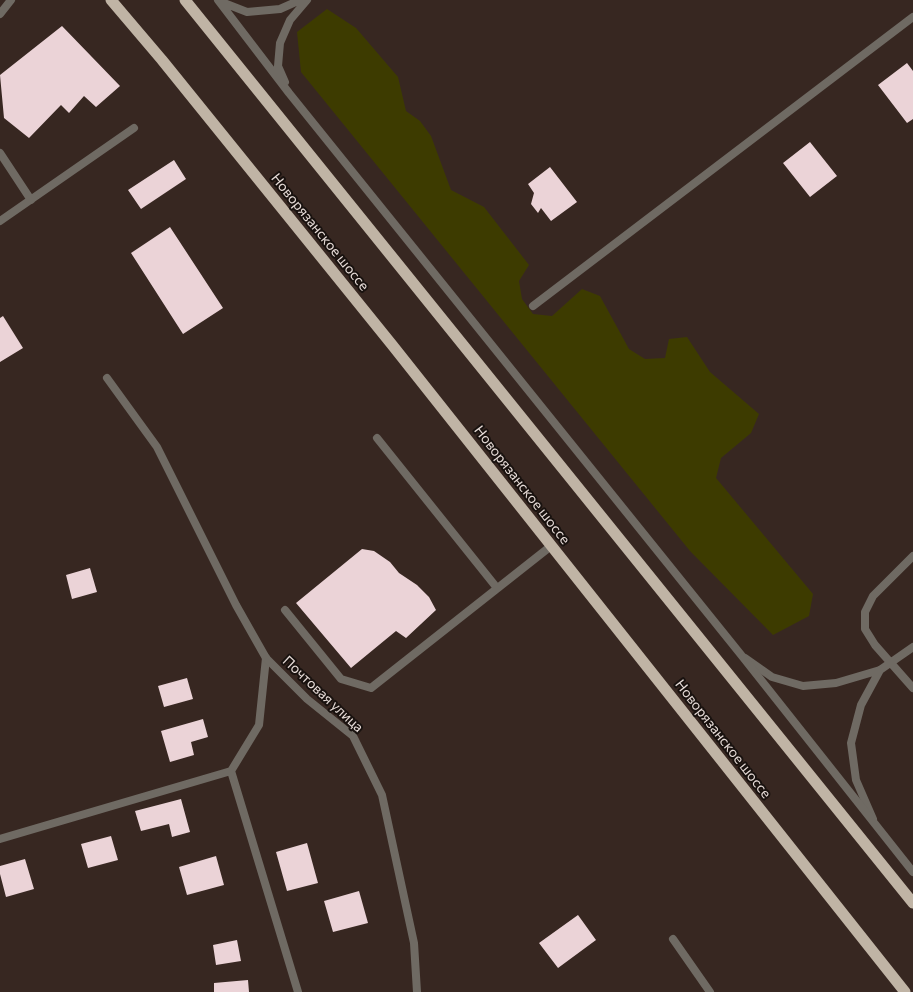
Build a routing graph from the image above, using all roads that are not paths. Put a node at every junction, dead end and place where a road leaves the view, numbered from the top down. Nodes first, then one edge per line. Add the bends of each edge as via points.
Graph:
1 (11, 0) edge
2 (111, 0) edge
3 (185, 0) edge
4 (218, 0) edge
5 (300, 0) edge
6 (307, 0) edge
7 (0, 14) edge
8 (913, 17) edge
9 (288, 92) junction
10 (134, 128) dead end
11 (0, 153) edge
12 (30, 200) junction
13 (0, 221) edge
14 (532, 306) dead end
15 (107, 378) dead end
16 (377, 438) dead end
17 (551, 546) junction
18 (913, 556) edge
19 (497, 588) junction
20 (285, 610) dead end
21 (913, 647) edge
22 (742, 656) junction
23 (266, 658) junction
24 (892, 663) junction
25 (880, 670) junction
26 (913, 688) edge
27 (231, 771) junction
28 (873, 820) junction
29 (0, 839) edge
30 (913, 872) edge
31 (913, 903) edge
32 (673, 939) dead end
33 (298, 992) edge
34 (417, 992) edge
35 (710, 992) edge
36 (905, 992) edge

1 - 7 street
2 - 17 highway, Новорязанское шоссе via 378,328
3 - 31 highway
4 - 5 street via 247,12 280,9
4 - 9 street
6 - 9 street via 290,20 280,43 278,66
8 - 14 street
9 - 22 street
10 - 12 street
11 - 12 street
12 - 13 street
15 - 23 street, Почтовая улица via 157,447 236,605
16 - 19 street
17 - 19 street
17 - 36 highway, Новорязанское шоссе
18 - 24 street via 873,596 865,612 865,629 875,645
19 - 20 street via 371,688 341,679
21 - 24 street
22 - 25 street via 772,677 803,686 836,683
22 - 28 street
23 - 27 street via 259,725
23 - 34 street, Почтовая улица via 307,699 353,736 382,795 414,944
24 - 25 street
24 - 26 street
25 - 28 street via 861,705 851,744 856,780
27 - 29 street
27 - 33 street
28 - 30 street
32 - 35 street

